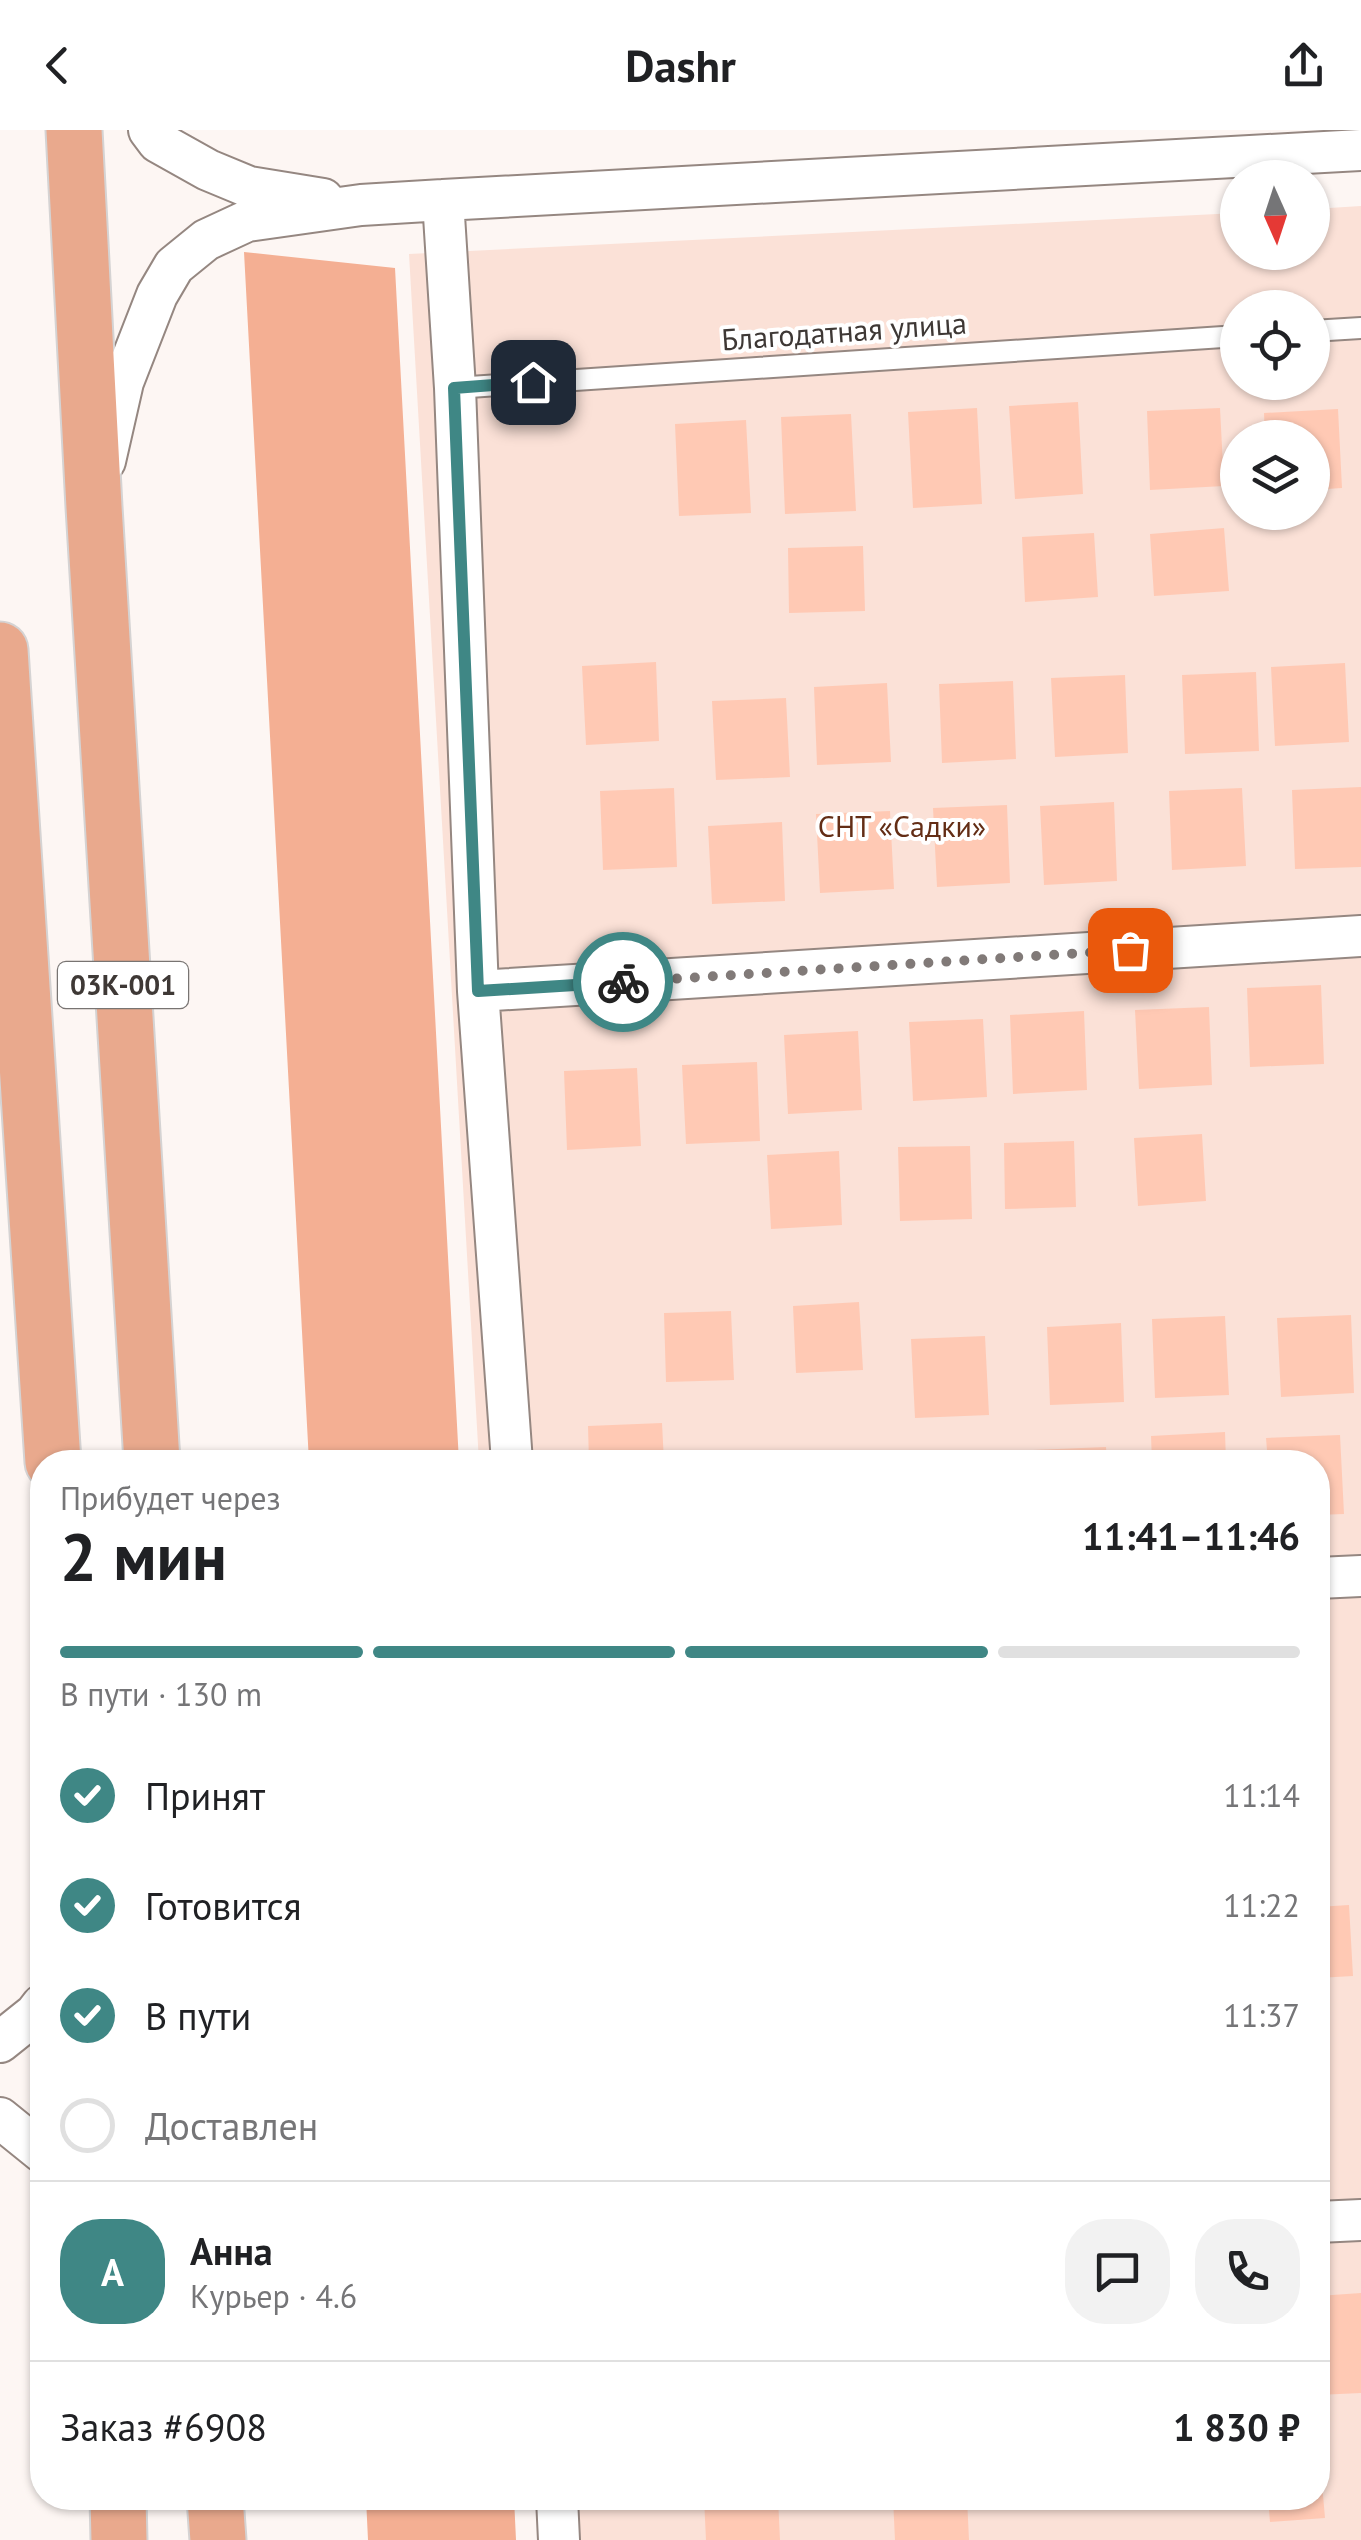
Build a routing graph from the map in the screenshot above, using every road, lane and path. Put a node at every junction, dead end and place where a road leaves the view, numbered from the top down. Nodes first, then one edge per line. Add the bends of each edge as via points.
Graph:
1 (74, 130) edge
2 (149, 130) edge
3 (1361, 150) edge
4 (443, 200) junction
5 (361, 206) junction
6 (1361, 328) edge
7 (1330, 330) edge
8 (1220, 337) edge
9 (454, 388) junction
10 (94, 507) junction
11 (0, 650) edge
12 (1361, 936) edge
13 (478, 991) junction
14 (52, 1450) edge
15 (151, 1450) edge
16 (511, 1450) edge
17 (1361, 1576) edge
18 (1330, 1577) edge
19 (30, 2018) edge
20 (0, 2042) edge
21 (0, 2118) edge
22 (30, 2142) edge
23 (1361, 2220) edge
24 (1330, 2221) edge
25 (118, 2510) edge
26 (216, 2510) edge
27 (558, 2510) edge
28 (119, 2540) edge
29 (218, 2540) edge
30 (559, 2540) edge

1 - 10 main road, 03К-001
2 - 5 street via 158,142 249,187
3 - 4 street
4 - 5 street
4 - 9 street
5 - 10 street via 247,221 206,240 174,266 123,382
6 - 7 lane
8 - 9 lane, Благодатная улица
9 - 13 street
10 - 15 main road, 03К-001
11 - 14 main road, 03К-001
12 - 13 street
13 - 16 street
17 - 18 street
19 - 20 street
21 - 22 street
23 - 24 street
25 - 28 main road
26 - 29 main road
27 - 30 street

